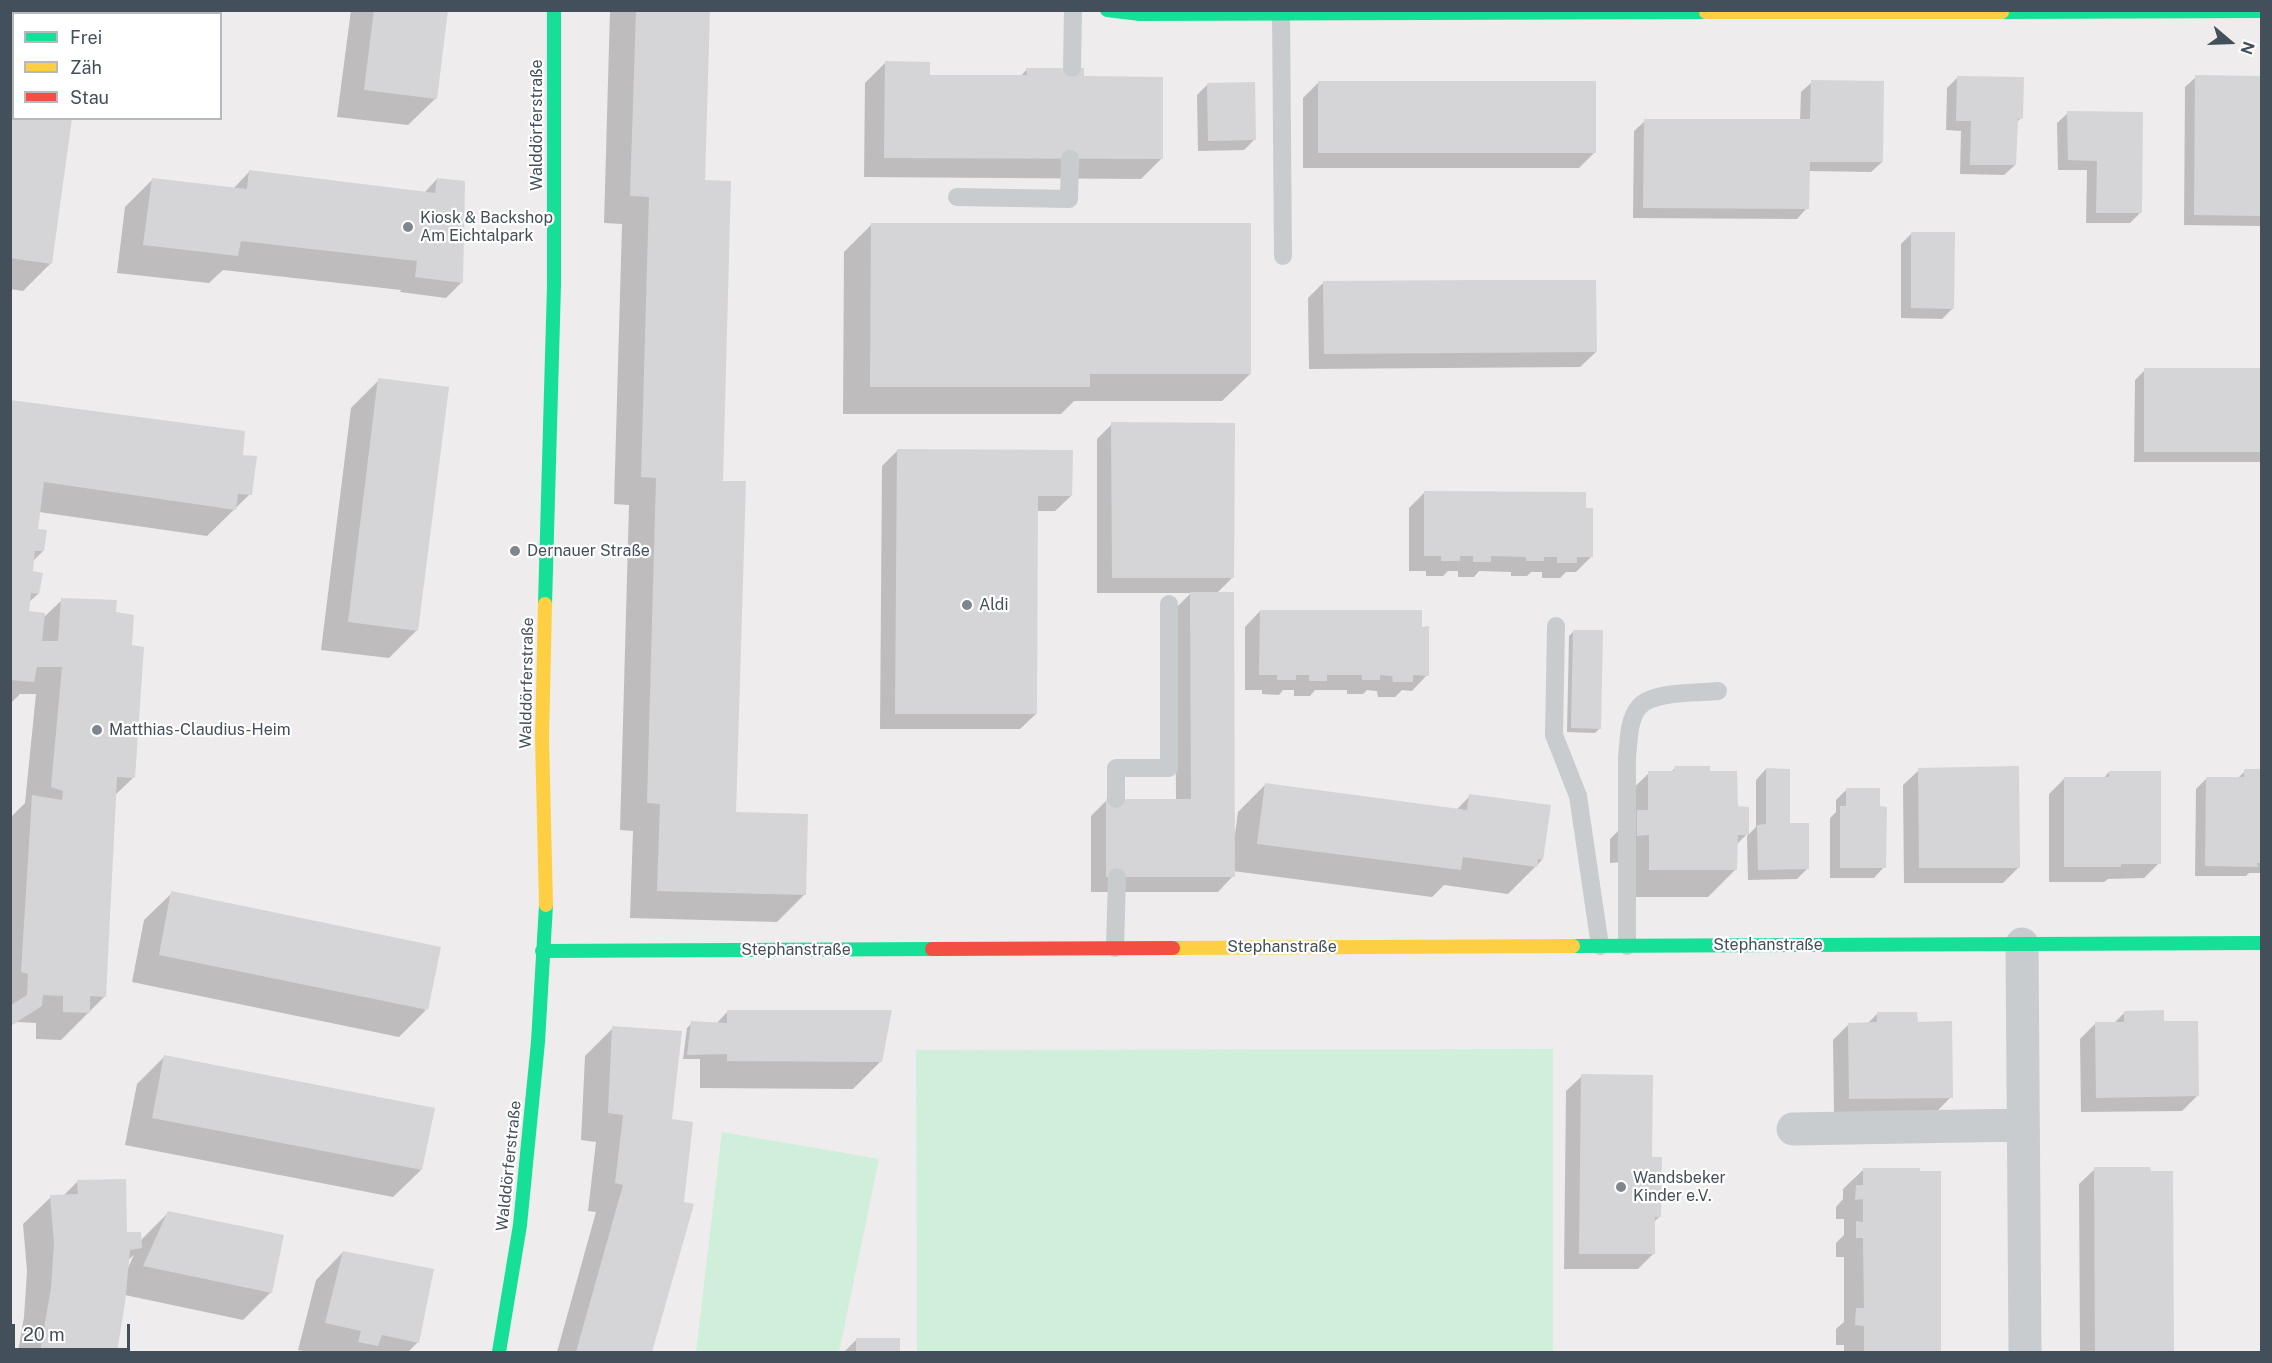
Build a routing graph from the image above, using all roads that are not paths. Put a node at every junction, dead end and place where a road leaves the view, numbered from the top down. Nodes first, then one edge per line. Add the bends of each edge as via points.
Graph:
1 (554, 10) edge
2 (1072, 10) edge
3 (1107, 10) edge
4 (2262, 10) edge
5 (1291, 12) edge
6 (1450, 12) edge
7 (1072, 68) dead end
8 (1070, 159) dead end
9 (957, 197) dead end
10 (1283, 256) dead end
11 (1169, 604) dead end
12 (1556, 626) dead end
13 (1718, 691) dead end
14 (1116, 799) dead end
15 (1117, 877) dead end
16 (2262, 943) edge
17 (2022, 944) junction
18 (1600, 946) junction
19 (1627, 946) junction
20 (1115, 948) junction
21 (542, 951) junction
22 (2023, 1125) junction
23 (1793, 1130) dead end
24 (499, 1353) edge
25 (2025, 1353) edge

1 - 21 street, Walddörferstraße via 554,285 542,738 546,898
2 - 7 lane
3 - 5 street via 1140,14
4 - 6 street
5 - 6 street
5 - 10 lane
8 - 9 lane via 1069,199
11 - 14 lane via 1169,768 1116,768
12 - 18 lane via 1554,735 1578,796
13 - 19 lane via 1656,697 1640,705 1630,727
15 - 20 lane
16 - 17 street, Stephanstraße
17 - 19 street, Stephanstraße
17 - 22 street
18 - 19 street, Stephanstraße
18 - 20 street, Stephanstraße
20 - 21 street, Stephanstraße
21 - 24 street, Walddörferstraße via 538,1042 520,1225
22 - 23 street
22 - 25 street

